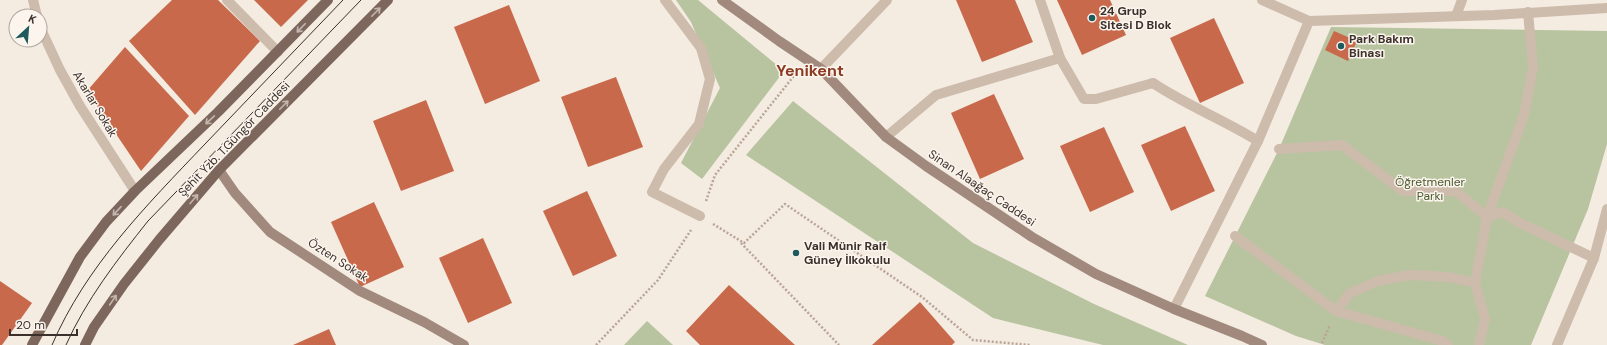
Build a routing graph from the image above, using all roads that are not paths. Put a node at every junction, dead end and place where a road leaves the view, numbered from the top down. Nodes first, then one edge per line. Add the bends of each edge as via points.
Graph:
1 (227, 0) edge
2 (328, 0) edge
3 (388, 0) edge
4 (665, 0) edge
5 (722, 0) edge
6 (887, 0) edge
7 (1040, 0) edge
8 (1262, 0) edge
9 (1462, 0) edge
10 (1607, 8) edge
11 (1528, 12) junction
12 (1456, 16) junction
13 (1309, 21) junction
14 (48, 44) edge
15 (278, 52) junction
16 (1060, 58) junction
17 (821, 69) junction
18 (886, 136) junction
19 (1258, 141) junction
20 (1279, 149) dead end
21 (219, 170) junction
22 (135, 191) junction
23 (1607, 209) edge
24 (700, 216) road end
25 (1487, 217) junction
26 (1235, 236) dead end
27 (1594, 258) junction
28 (1475, 283) junction
29 (1174, 309) junction
30 (1336, 311) junction
31 (32, 345) edge
32 (85, 345) edge
33 (464, 345) edge
34 (1262, 345) edge
35 (1448, 345) edge
36 (1479, 345) edge
37 (1557, 345) edge

1 - 15 street
2 -> 15 main road
21 -> 3 main road, Şehit Yzb. T.Güngör Caddesi
4 - 24 street via 701,48 710,79 699,124 664,169 652,192
5 - 17 street, Sinan Alaağaç Caddesi
6 - 17 street
7 - 16 street
8 - 13 street
9 - 12 street
10 - 11 street
11 - 12 street
11 - 25 street via 1533,67 1524,115
12 - 13 street
13 - 19 street
14 - 22 street, Akarlar Sokak via 80,106
15 -> 22 main road
16 - 18 street via 936,96
16 - 19 street via 1084,99 1153,83 1176,98 1236,127
17 - 18 street, Sinan Alaağaç Caddesi
18 - 29 street, Sinan Alaağaç Caddesi via 1032,237 1096,274
19 - 29 street
20 - 25 street via 1342,145 1403,191 1456,191
32 -> 21 main road, Şehit Yzb. T.Güngör Caddesi via 124,284
21 - 33 street, Özten Sokak via 235,193 270,232 360,291
22 -> 31 main road via 106,222 80,257
23 - 27 street
25 - 27 street via 1504,212 1520,223
25 - 28 street
26 - 30 street
27 - 37 street
28 - 30 street via 1449,277 1409,275 1378,281 1350,293
28 - 36 street via 1485,320
29 - 34 street, Sinan Alaağaç Caddesi
30 - 35 street via 1443,341

